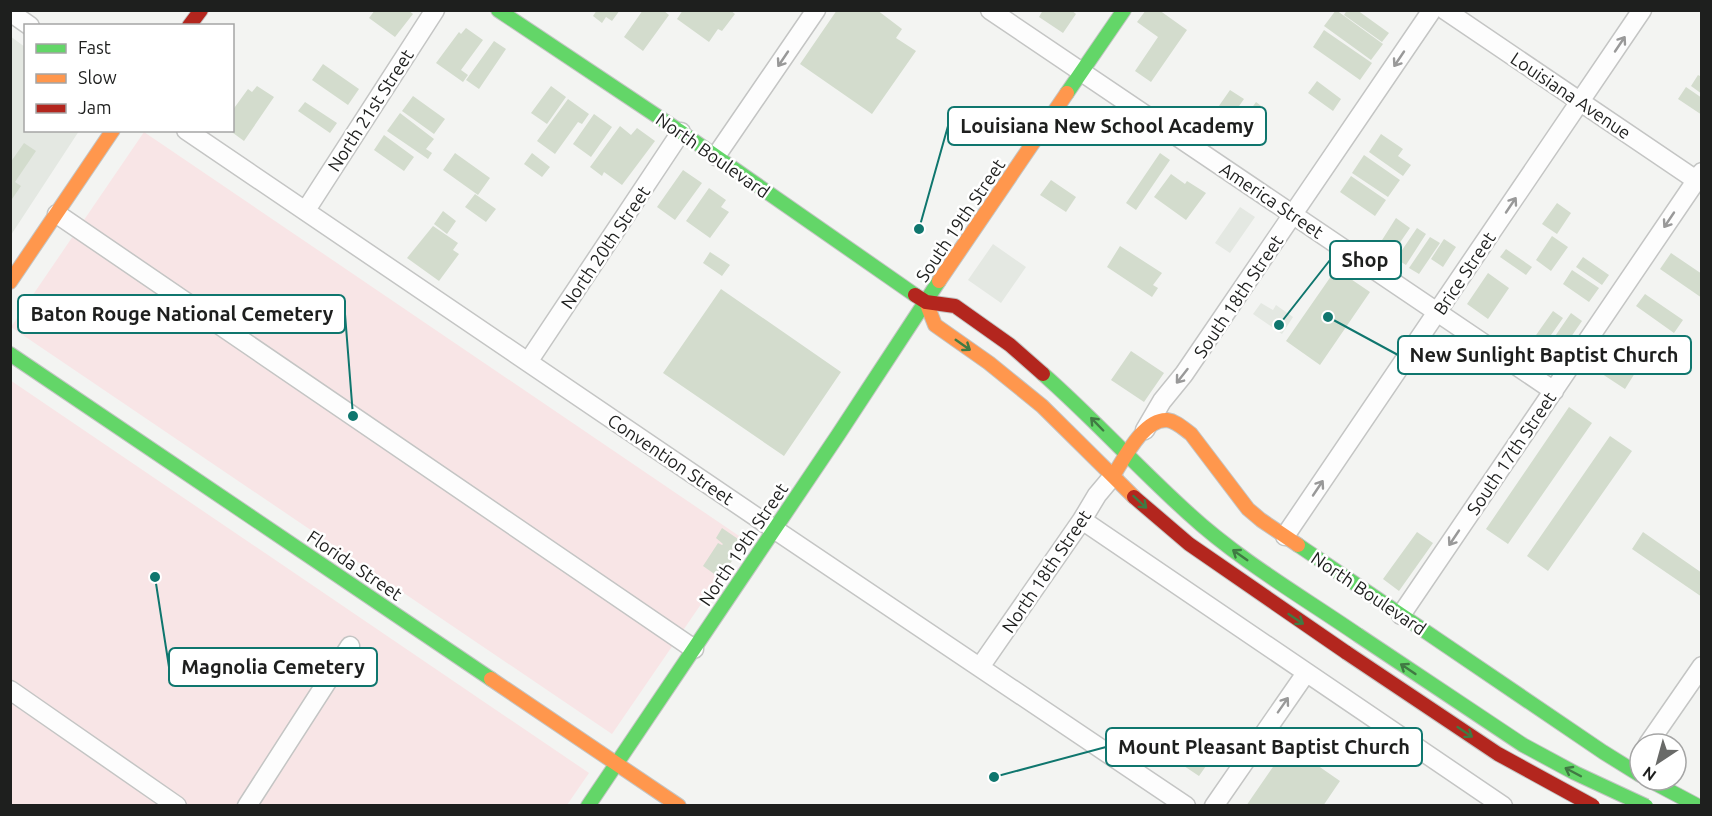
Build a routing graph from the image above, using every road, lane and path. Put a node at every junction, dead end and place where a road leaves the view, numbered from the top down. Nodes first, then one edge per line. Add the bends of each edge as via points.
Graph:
1 (201, 10) edge
2 (435, 10) edge
3 (816, 10) edge
4 (990, 10) edge
5 (1124, 10) edge
6 (1432, 10) edge
7 (1445, 10) edge
8 (1642, 10) edge
9 (10, 12) edge
10 (503, 12) edge
11 (27, 24) edge
12 (190, 24) edge
13 (1082, 73) junction
14 (1581, 103) junction
15 (112, 132) edge
16 (189, 132) edge
17 (681, 132) junction
18 (716, 156) junction
19 (1699, 176) edge
20 (306, 210) junction
21 (57, 214) junction
22 (1293, 214) junction
23 (10, 282) edge
24 (926, 302) junction
25 (1438, 312) junction
26 (10, 354) edge
27 (528, 362) junction
28 (1554, 392) junction
29 (1144, 431) junction
30 (1128, 456) junction
31 (1113, 476) junction
32 (1082, 520) junction
33 (774, 529) junction
34 (1285, 536) junction
35 (1401, 615) junction
36 (350, 646) dead end
37 (694, 649) junction
38 (1701, 666) edge
39 (980, 667) junction
40 (1306, 673) junction
41 (10, 690) edge
42 (1656, 732) edge
43 (617, 764) junction
44 (1628, 767) edge
45 (1628, 775) edge
46 (1672, 792) edge
47 (1580, 804) edge
48 (177, 806) edge
49 (247, 806) edge
50 (588, 806) edge
51 (679, 806) edge
52 (1186, 806) edge
53 (1214, 806) edge
54 (1503, 806) edge
55 (1646, 806) edge
56 (1698, 806) edge

1 - 12 street
2 - 20 street, North 21st Street
3 -> 18 street
4 - 13 street, America Street
5 - 13 street, South 19th Street
6 -> 22 street, South 18th Street
7 - 14 street, Louisiana Avenue
14 -> 8 street, Brice Street
9 - 11 street
10 - 17 street, North Boulevard
13 - 22 street, America Street
13 - 24 street, South 19th Street
14 - 19 street, Louisiana Avenue
25 -> 14 street, Brice Street
15 - 21 street
16 - 20 street, Convention Street
17 - 18 street, North Boulevard
17 - 27 street, North 20th Street
18 - 24 street, North Boulevard
19 -> 28 street, South 17th Street
20 - 27 street, Convention Street
21 - 23 street
21 - 37 street
22 - 25 street, America Street
22 -> 29 street, South 18th Street
30 -> 24 street, North Boulevard via 1010,345 955,306
24 -> 31 street, North Boulevard via 935,325 1034,400
24 - 33 street, North 19th Street
25 - 28 street, America Street
34 -> 25 street, Brice Street
26 - 43 street, Florida Street
27 - 33 street, Convention Street
28 -> 35 street, South 17th Street
29 - 30 street
29 - 34 street, North Boulevard via 1163,420 1192,435 1250,511
30 - 31 street
55 -> 30 street, North Boulevard, bridge via 1532,750 1358,635 1233,550
31 - 32 street, North 18th Street
31 -> 47 street, North Boulevard, bridge via 1189,544 1498,754
32 - 39 street, North 18th Street
32 - 40 street
33 - 37 street, North 19th Street
33 - 39 street, Convention Street
34 - 35 street, North Boulevard
35 - 44 street, North Boulevard
36 - 49 street
37 - 43 street, North 19th Street
38 - 42 street
39 - 52 street, Convention Street
53 -> 40 street
40 - 54 street
41 - 48 street
43 - 50 street, North 19th Street
43 - 51 street, Florida Street
45 - 47 street
46 - 56 street

